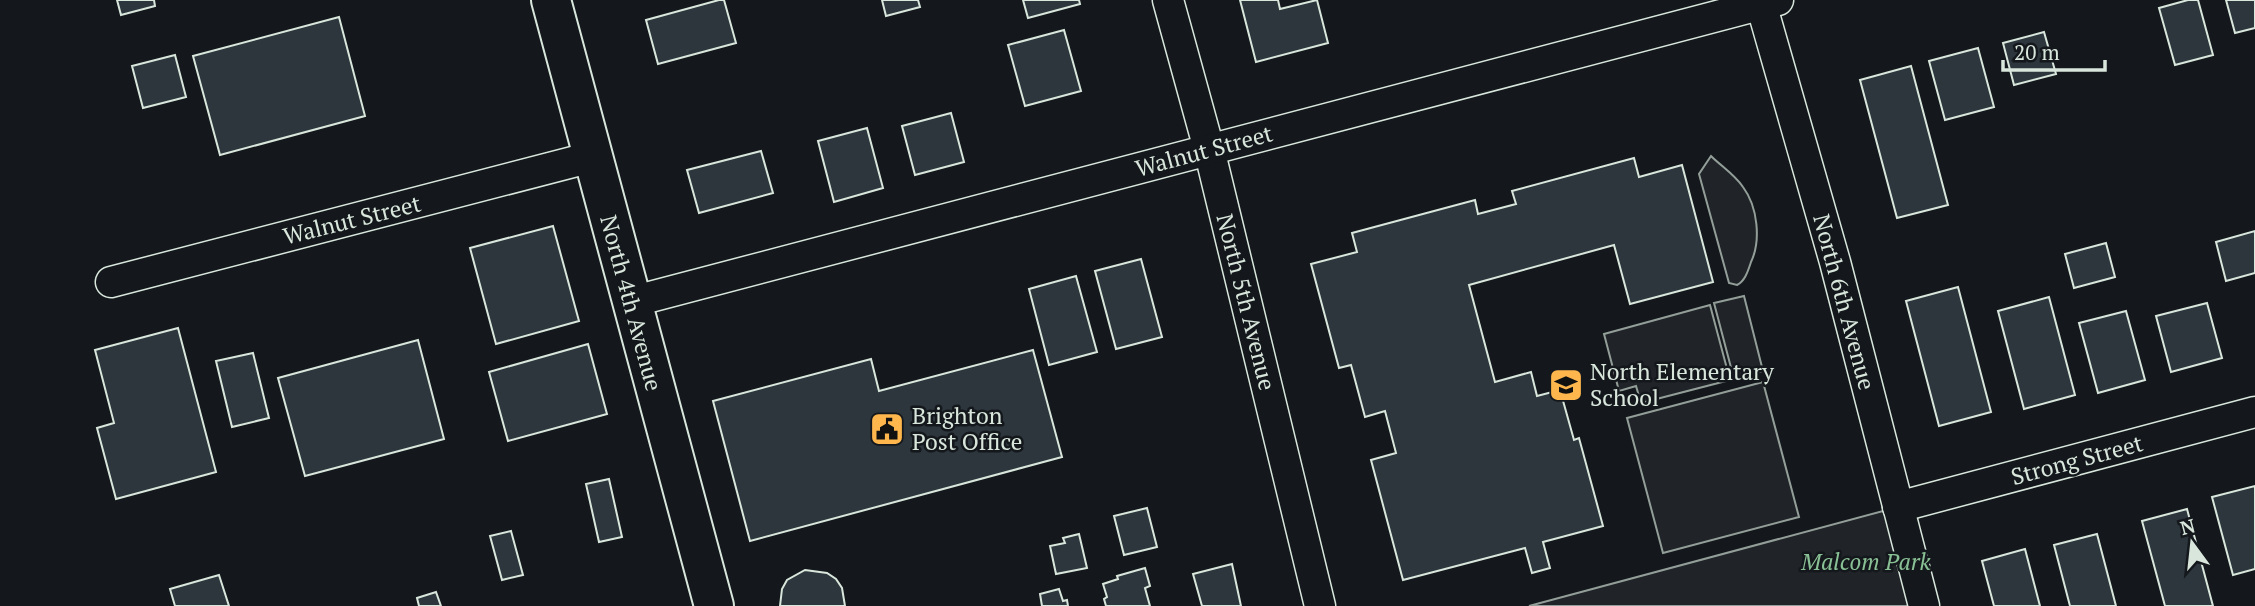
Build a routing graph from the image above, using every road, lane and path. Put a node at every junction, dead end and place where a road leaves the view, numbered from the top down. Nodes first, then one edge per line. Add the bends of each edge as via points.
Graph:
1 (551, 0) edge
2 (1168, 0) edge
3 (1767, 1) edge
4 (1209, 149) junction
5 (592, 157) junction
6 (111, 282) dead end
7 (631, 302) junction
8 (2255, 412) edge
9 (1898, 508) junction
10 (714, 606) edge
11 (1320, 606) edge
12 (1924, 606) edge

1 - 5 street, North 4th Avenue
2 - 4 street, North 5th Avenue
3 - 4 street, Walnut Street
3 - 9 street, North 6th Avenue
4 - 7 street, Walnut Street
4 - 11 street, North 5th Avenue
5 - 6 street, Walnut Street
5 - 7 street, North 4th Avenue
7 - 10 street, North 4th Avenue
8 - 9 street, Strong Street
9 - 12 street, North 6th Avenue

